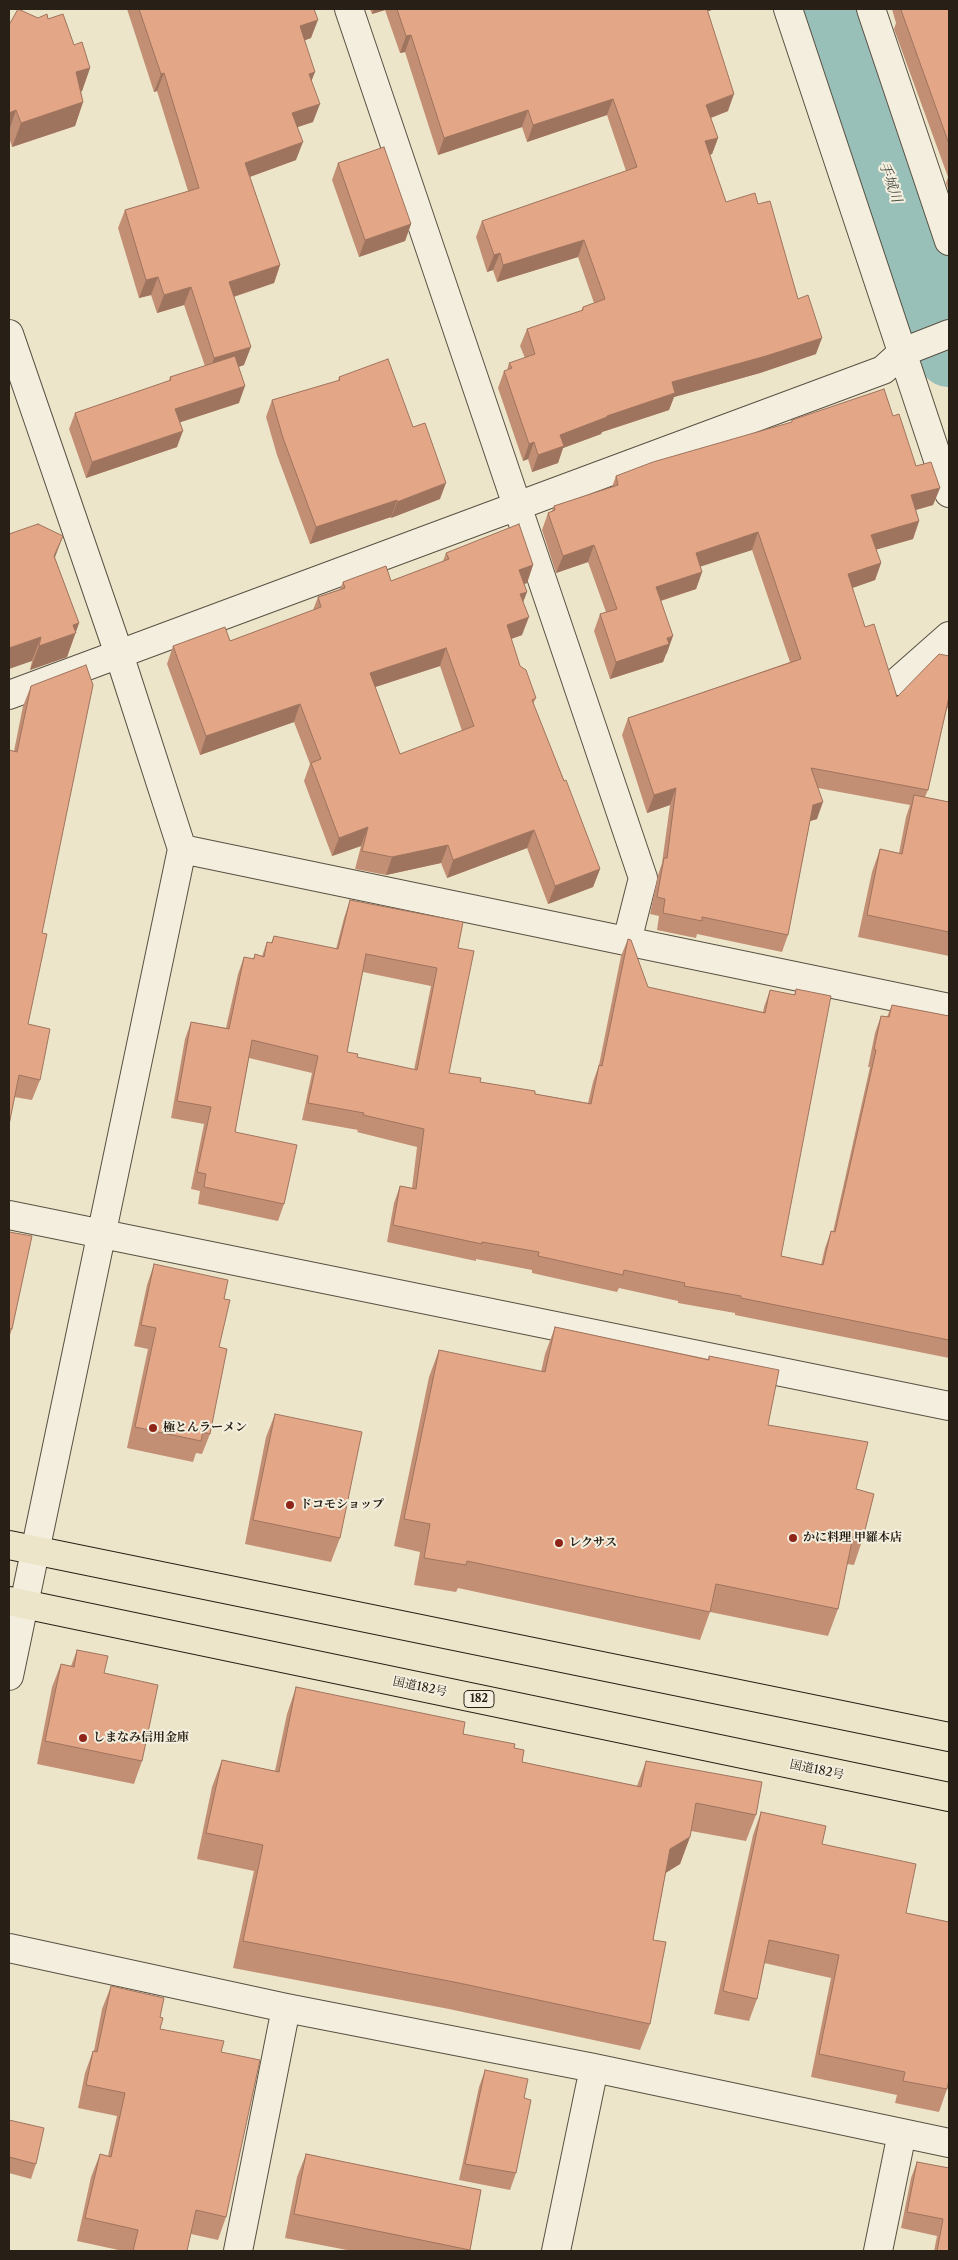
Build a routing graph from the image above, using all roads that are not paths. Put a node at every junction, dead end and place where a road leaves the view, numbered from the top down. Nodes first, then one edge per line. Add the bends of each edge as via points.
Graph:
1 (349, 9) edge
2 (788, 9) edge
3 (871, 9) edge
4 (949, 241) edge
5 (9, 334) edge
6 (949, 334) edge
7 (910, 349) junction
8 (949, 493) edge
9 (518, 505) junction
10 (949, 636) edge
11 (119, 654) junction
12 (898, 681) dead end
13 (9, 695) edge
14 (182, 849) junction
15 (627, 941) junction
16 (949, 1008) edge
17 (9, 1215) edge
18 (103, 1234) junction
19 (949, 1406) edge
20 (9, 1545) edge
21 (35, 1550) junction
22 (16, 1603) edge
23 (9, 1676) edge
24 (949, 1736) edge
25 (949, 1797) edge
26 (9, 1948) edge
27 (286, 2008) junction
28 (594, 2068) junction
29 (902, 2133) junction
30 (949, 2142) edge
31 (238, 2251) edge
32 (556, 2251) edge
33 (878, 2251) edge

1 - 9 street
2 - 7 street
3 - 4 street
5 - 11 street
6 - 7 street
7 - 8 street
7 - 9 street via 883,370
9 - 11 street
9 - 15 street via 643,878
10 - 12 street
11 - 13 street
11 - 14 street
14 - 15 street
14 - 18 street
15 - 16 street
17 - 18 street
18 - 19 street
18 - 21 street
20 - 21 highway
21 - 22 street
21 - 24 highway
22 - 23 street
22 - 25 highway, 国道182号 / 182
26 - 27 street
27 - 28 street
27 - 31 street
28 - 29 street
28 - 32 street
29 - 30 street
29 - 33 street

